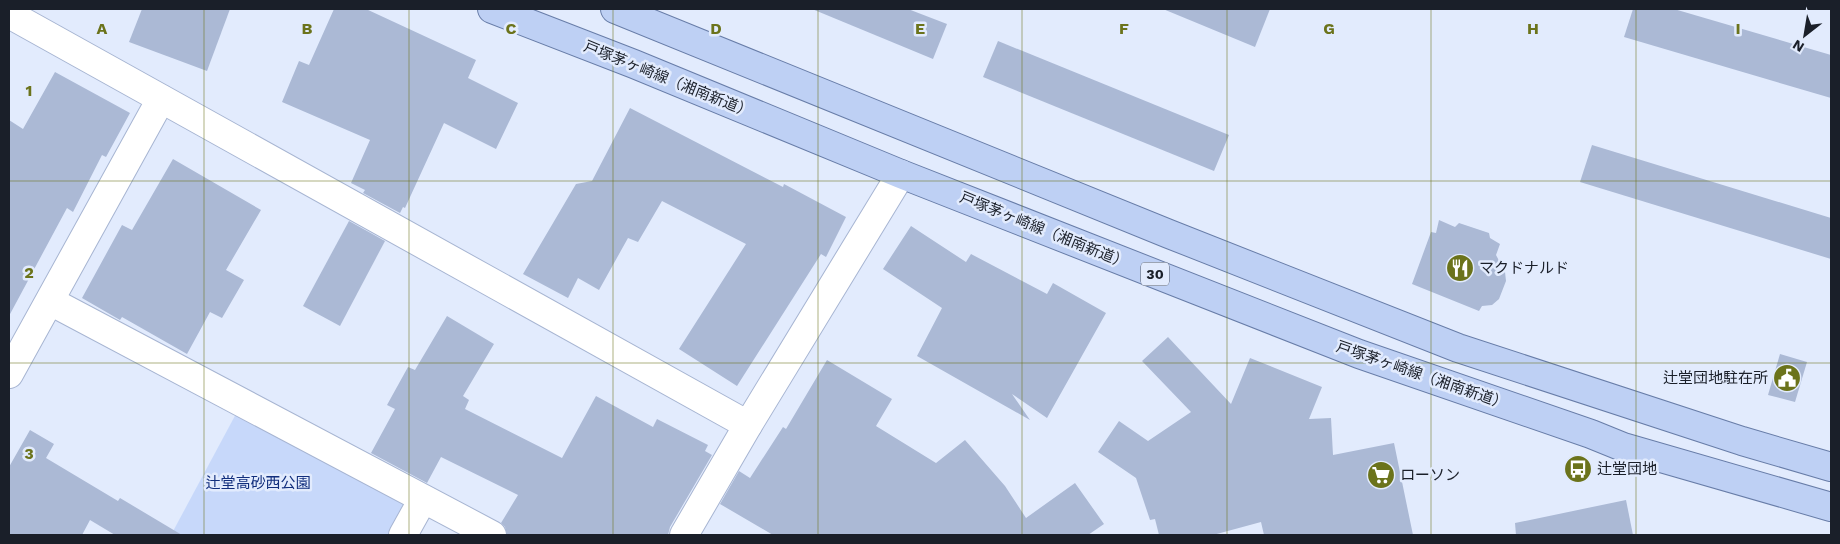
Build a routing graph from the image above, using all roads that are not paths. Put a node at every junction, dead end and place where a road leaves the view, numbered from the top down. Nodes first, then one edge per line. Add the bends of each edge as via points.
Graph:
1 (492, 9) edge
2 (615, 9) edge
3 (9, 14) edge
4 (161, 99) junction
5 (901, 174) junction
6 (50, 301) junction
7 (9, 374) edge
8 (748, 425) junction
9 (1831, 467) edge
10 (423, 499) junction
11 (1831, 506) edge
12 (403, 535) edge
13 (492, 535) edge
14 (684, 535) edge

1 - 5 main road, 戸塚茅ヶ崎線（湘南新道） / 30
2 - 9 main road via 1458,348
3 - 4 street
4 - 6 street
4 - 8 street
5 - 8 street
5 - 11 main road, 戸塚茅ヶ崎線（湘南新道） / 30 via 1359,354 1623,447
6 - 7 street
6 - 10 street
8 - 14 street
10 - 12 street
10 - 13 street

